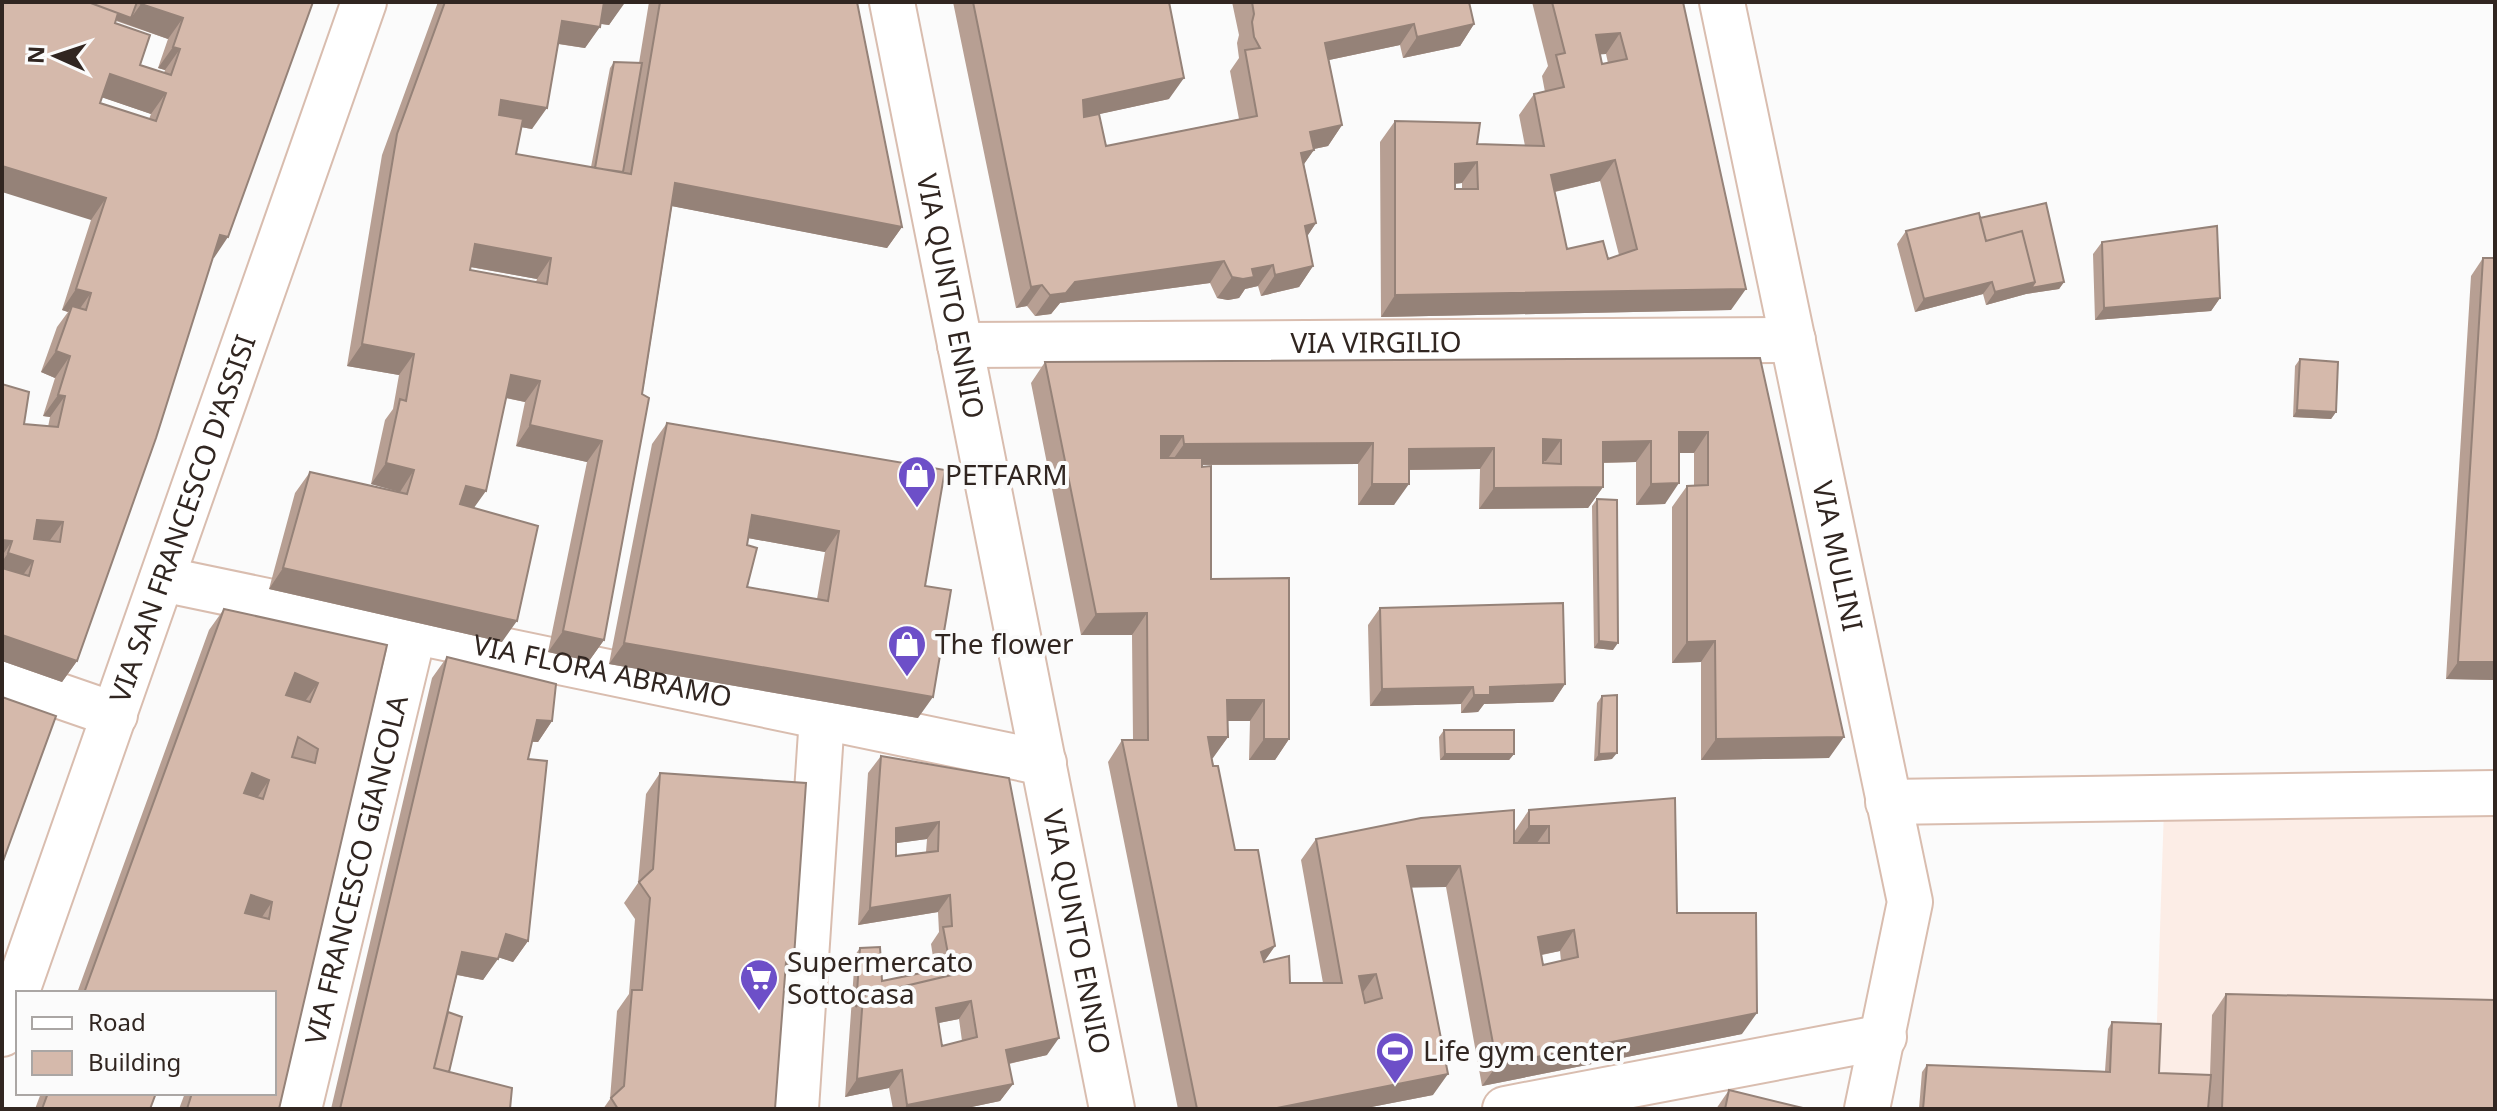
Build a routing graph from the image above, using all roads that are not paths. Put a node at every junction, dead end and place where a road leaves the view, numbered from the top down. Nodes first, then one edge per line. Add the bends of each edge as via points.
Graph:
1 (364, 2) edge
2 (892, 2) edge
3 (1722, 2) edge
4 (1793, 340) junction
5 (960, 345) junction
6 (162, 579) junction
7 (414, 631) junction
8 (2, 676) edge
9 (115, 715) junction
10 (822, 717) junction
11 (1044, 763) junction
12 (2495, 793) edge
13 (1888, 802) junction
14 (17, 991) edge
15 (16, 994) edge
16 (2, 1034) edge
17 (1884, 1037) junction
18 (299, 1109) edge
19 (796, 1109) edge
20 (1112, 1109) edge
21 (1505, 1109) edge
22 (1867, 1109) edge

1 - 6 street, VIA SAN FRANCESCO D'ASSISI
2 - 5 street, VIA QUNTO ENNIO
3 - 4 street, VIA MULINI
4 - 5 street, VIA VIRGILIO
4 - 13 street, VIA MULINI
5 - 11 street, VIA QUNTO ENNIO
6 - 7 street, VIA FLORA ABRAMO
6 - 9 street, VIA SAN FRANCESCO D'ASSISI
7 - 10 street, VIA FLORA ABRAMO
7 - 18 street, VIA FRANCESCO GIANCOLA
8 - 9 street
9 - 14 street, VIA SAN FRANCESCO D'ASSISI
10 - 11 street, VIA FLORA ABRAMO
10 - 19 street
11 - 20 street, VIA QUNTO ENNIO
12 - 13 street
13 - 17 street, VIA MULINI via 1910,902
15 - 16 street, VIA SAN FRANCESCO D'ASSISI
17 - 21 street
17 - 22 street, VIA MULINI

